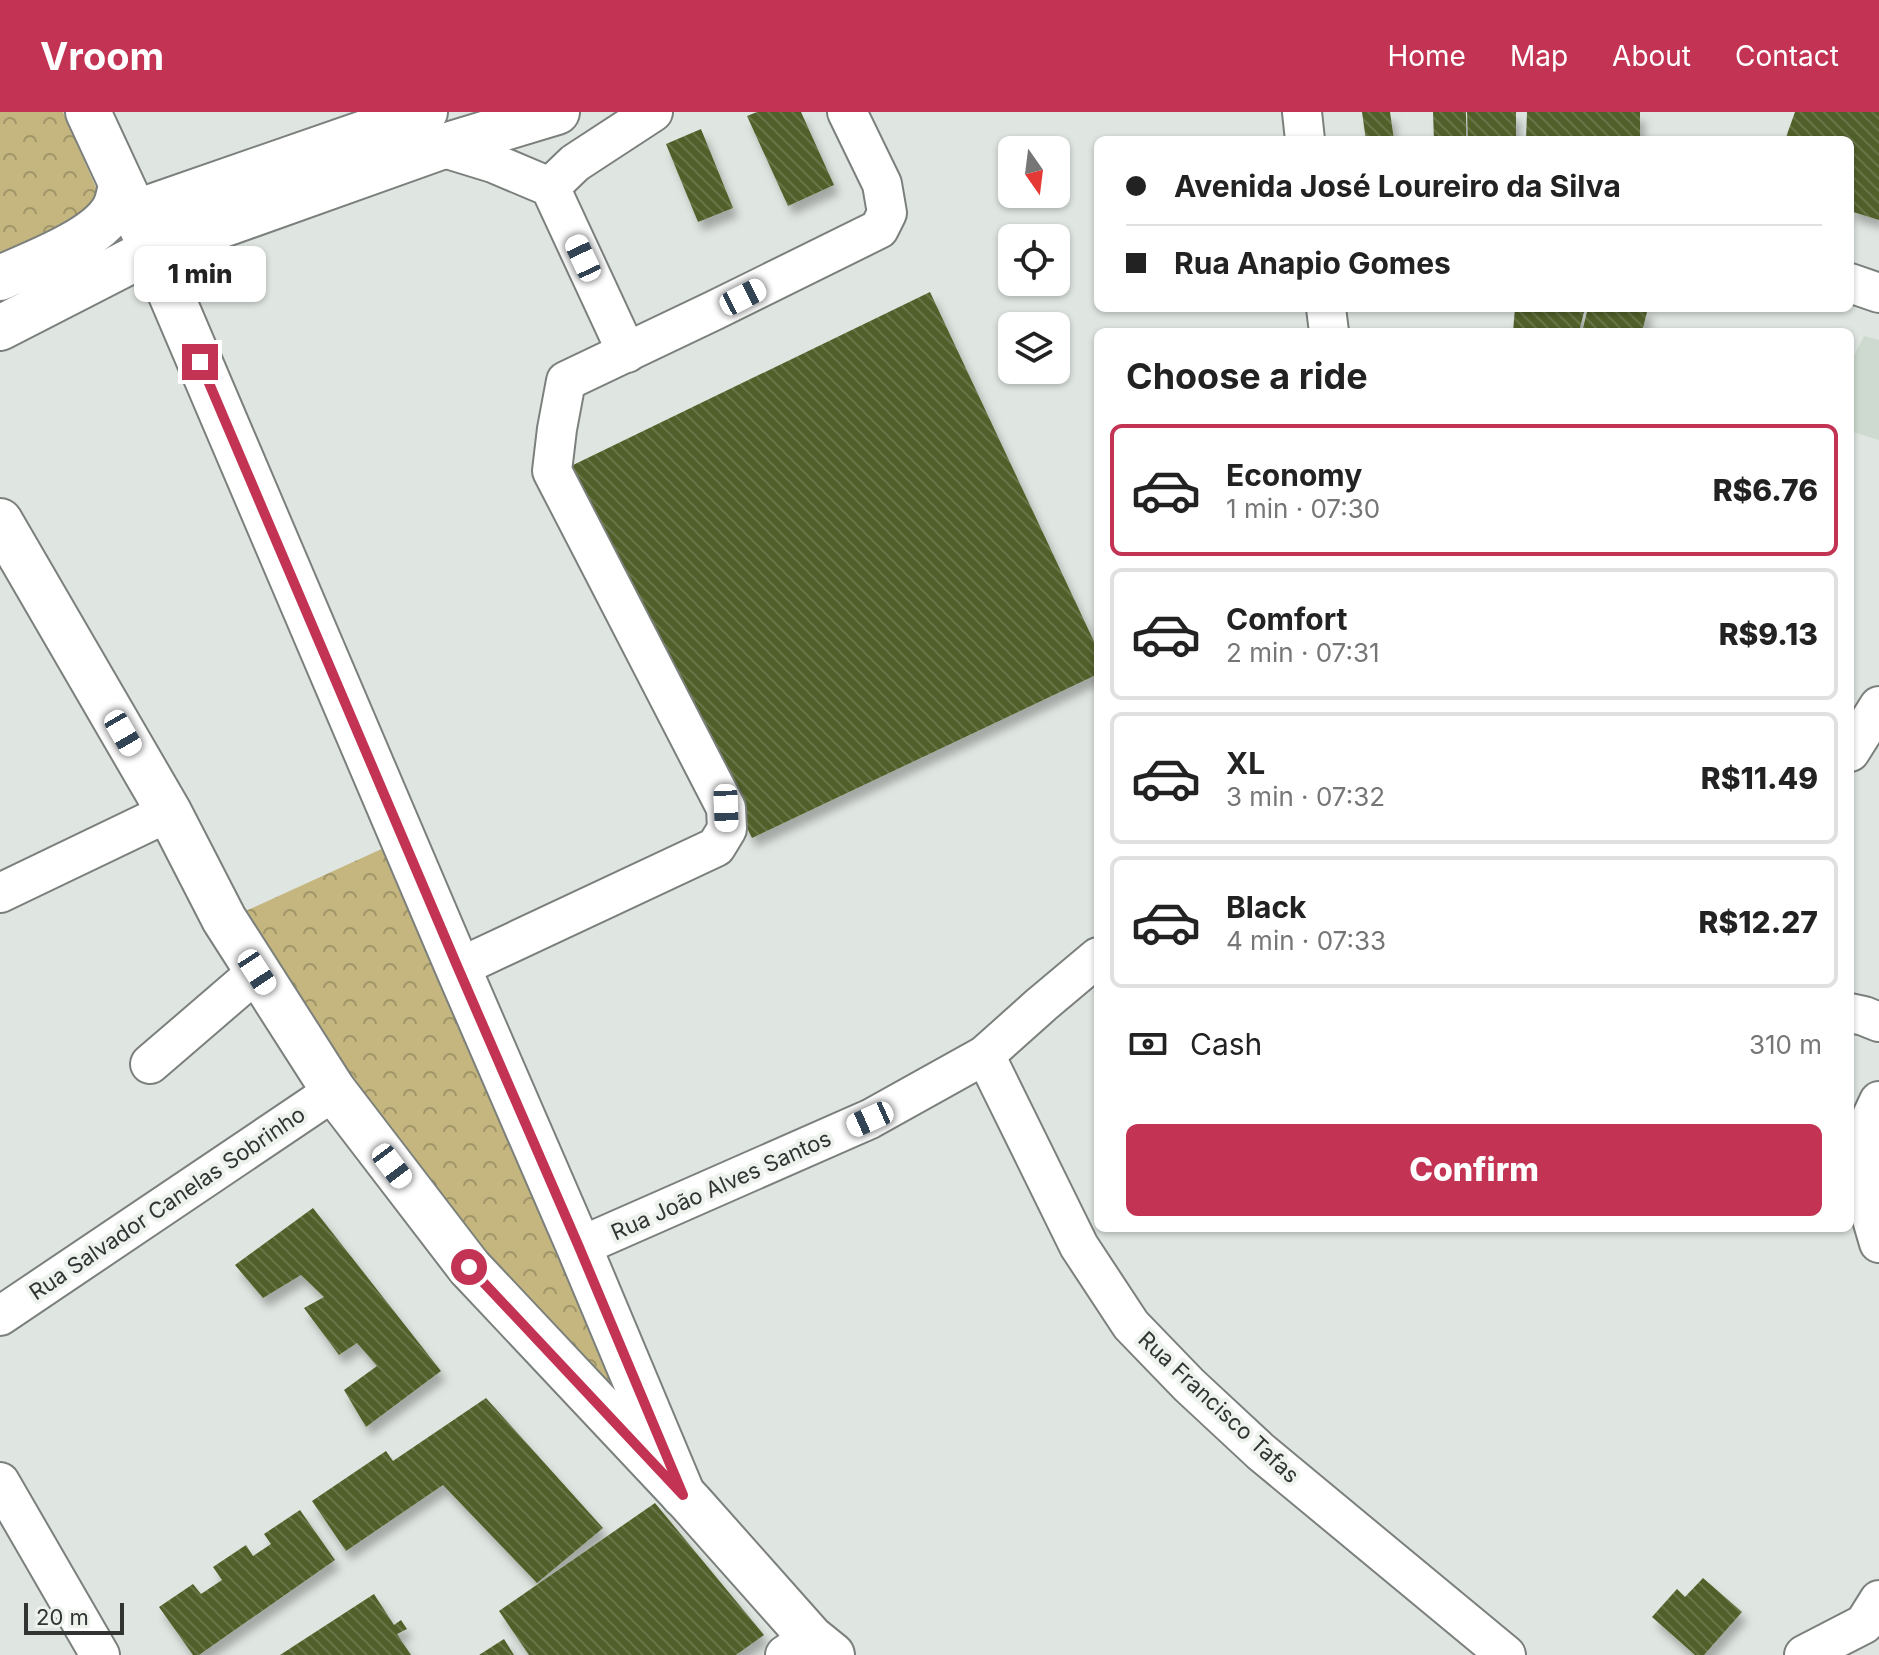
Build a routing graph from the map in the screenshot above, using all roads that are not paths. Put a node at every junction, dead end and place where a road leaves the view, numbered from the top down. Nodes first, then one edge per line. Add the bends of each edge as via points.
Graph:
1 (88, 112) edge
2 (557, 112) edge
3 (653, 112) edge
4 (847, 112) edge
5 (1302, 112) edge
6 (433, 130) edge
7 (1305, 136) edge
8 (550, 187) junction
9 (136, 216) junction
10 (0, 278) edge
11 (1854, 284) edge
12 (1879, 293) edge
13 (0, 328) edge
14 (627, 353) junction
15 (0, 521) edge
16 (1879, 706) edge
17 (1854, 746) edge
18 (169, 812) junction
19 (0, 893) edge
20 (1094, 960) edge
21 (458, 968) junction
22 (257, 972) junction
23 (1854, 1014) edge
24 (1879, 1022) edge
25 (985, 1055) junction
26 (150, 1064) dead end
27 (334, 1091) junction
28 (1879, 1101) edge
29 (1879, 1243) edge
30 (579, 1247) junction
31 (0, 1316) edge
32 (0, 1482) edge
33 (683, 1495) junction
34 (1874, 1618) edge
35 (809, 1649) edge
36 (100, 1655) edge
37 (1506, 1655) edge
38 (1804, 1655) edge

1 - 9 main road
2 - 6 main road
3 - 8 street via 575,163
4 - 14 street via 882,184 887,213 879,229
5 - 7 street
6 - 8 street
6 - 9 main road
8 - 14 street
9 - 10 main road via 115,208 78,242
9 - 13 main road
9 - 21 main road
11 - 12 street
14 - 21 street via 566,381 552,471 726,808 727,829 716,847
15 - 18 main road
16 - 17 street
18 - 19 street
18 - 22 main road
20 - 25 street, Rua João Alves Santos
21 - 30 main road
22 - 26 street
22 - 27 main road
23 - 24 street
25 - 30 street, Rua João Alves Santos via 870,1119
25 - 37 street, Rua Francisco Tafas via 1079,1246 1131,1325 1261,1452
27 - 31 street, Rua Salvador Canelas Sobrinho
27 - 33 main road via 469,1267
28 - 29 street via 1871,1118 1864,1192
30 - 33 main road
32 - 36 street
33 - 35 main road
34 - 38 street

